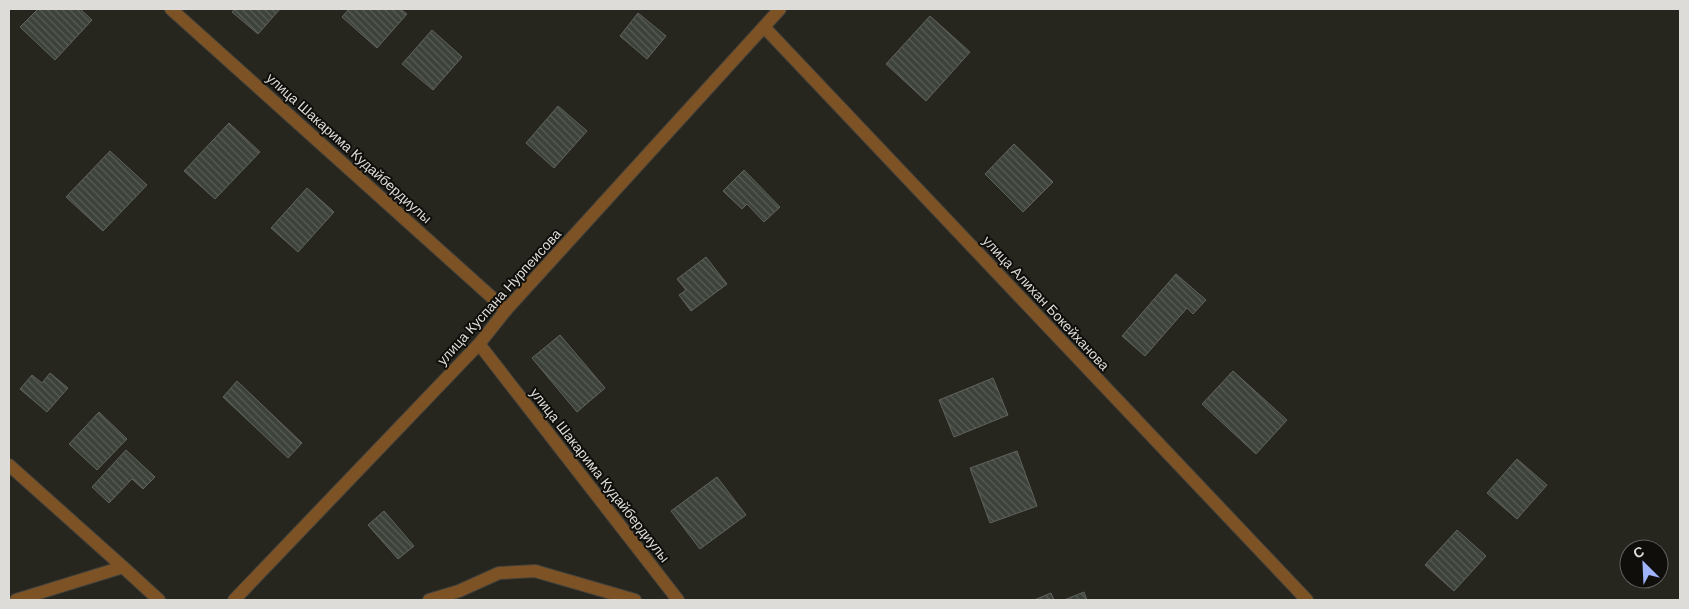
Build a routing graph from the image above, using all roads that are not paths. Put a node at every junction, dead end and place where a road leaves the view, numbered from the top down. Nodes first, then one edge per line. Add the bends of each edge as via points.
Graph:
1 (171, 9) edge
2 (780, 9) edge
3 (764, 27) junction
4 (506, 310) junction
5 (479, 344) junction
6 (9, 465) edge
7 (123, 567) junction
8 (16, 600) edge
9 (159, 600) edge
10 (234, 600) edge
11 (429, 600) edge
12 (635, 600) edge
13 (678, 600) edge
14 (1307, 600) edge

1 - 4 street, улица Шакарима Кудайбердиулы
2 - 3 street, улица Куспана Нурпеисова
3 - 4 street, улица Куспана Нурпеисова
3 - 14 street, улица Алихан Бокейханова
4 - 5 street, улица Куспана Нурпеисова
5 - 10 street, улица Куспана Нурпеисова
5 - 13 street, улица Шакарима Кудайбердиулы
6 - 7 street
7 - 8 street
7 - 9 street
11 - 12 street via 499,573 535,571

